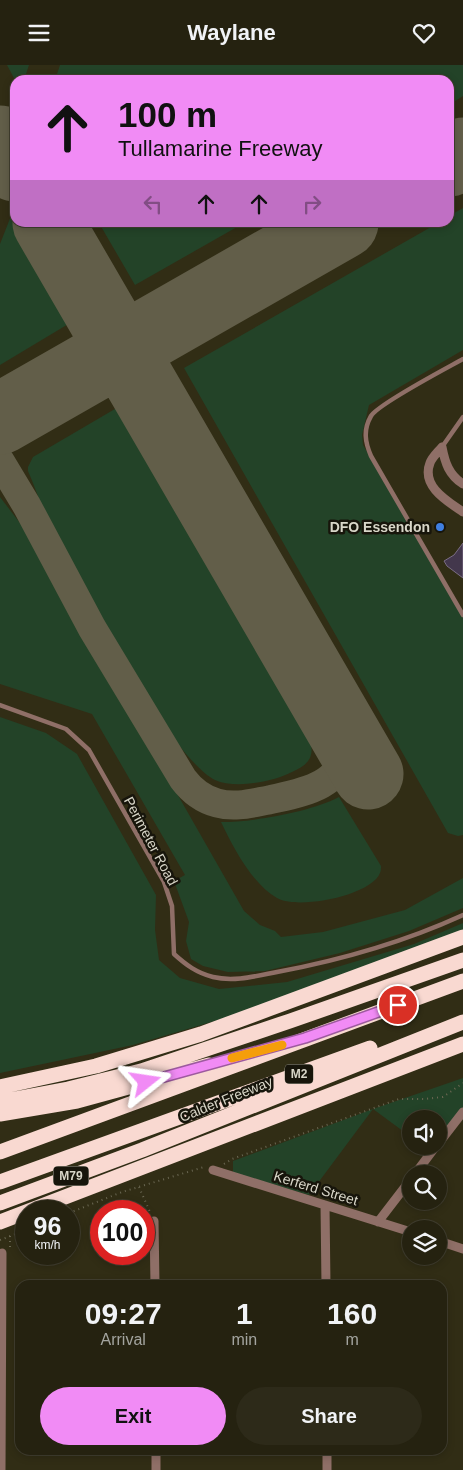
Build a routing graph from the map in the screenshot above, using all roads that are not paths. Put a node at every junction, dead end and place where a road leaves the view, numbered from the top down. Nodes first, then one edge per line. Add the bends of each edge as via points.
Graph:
1 (463, 359) edge
2 (463, 417) edge
3 (442, 447) junction
4 (463, 484) edge
5 (463, 512) edge
6 (463, 615) edge
7 (0, 705) edge
8 (463, 915) edge
9 (463, 937) edge
10 (463, 951) edge
11 (463, 960) edge
12 (463, 981) edge
13 (279, 1005) junction
14 (463, 1014) edge
15 (463, 1022) edge
16 (305, 1038) junction
17 (463, 1044) edge
18 (463, 1052) edge
19 (0, 1087) edge
20 (0, 1102) edge
21 (304, 1105) junction
22 (463, 1112) edge
23 (0, 1114) edge
24 (447, 1133) edge
25 (0, 1152) edge
26 (430, 1155) edge
27 (422, 1165) edge
28 (213, 1170) road end
29 (0, 1182) edge
30 (402, 1191) edge
31 (0, 1203) edge
32 (325, 1205) junction
33 (0, 1222) edge
34 (378, 1222) junction
35 (402, 1229) edge
36 (447, 1244) edge
37 (463, 1249) edge
38 (2, 1253) dead end
39 (155, 1265) edge
40 (155, 1280) edge
41 (326, 1280) edge
42 (156, 1455) edge
43 (327, 1455) edge
44 (1, 1470) edge
45 (156, 1470) edge
46 (328, 1470) edge

1 - 6 lane via 372,413 366,443
2 - 3 lane
3 - 4 street via 447,467
3 - 5 street via 430,461 430,481 439,495
7 - 8 lane, Perimeter Road via 66,729 88,750 164,882 172,906 174,954 189,968 212,977 232,979 321,964 430,930
9 - 13 highway
10 - 13 highway
11 - 20 highway via 141,1071
12 - 16 highway, M2
13 - 19 highway via 135,1055
14 - 29 highway, M2
15 - 31 highway, Calder Freeway / M79
16 - 23 highway via 77,1101
16 - 25 highway, M2
17 - 21 highway
18 - 21 highway
21 - 33 highway
22 - 24 street
26 - 27 street
28 - 32 street, Kerferd Street
30 - 34 street
32 - 34 street, Kerferd Street
32 - 41 street
34 - 35 street, Kerferd Street
36 - 37 street
38 - 44 street
39 - 40 street
42 - 45 street
43 - 46 street

